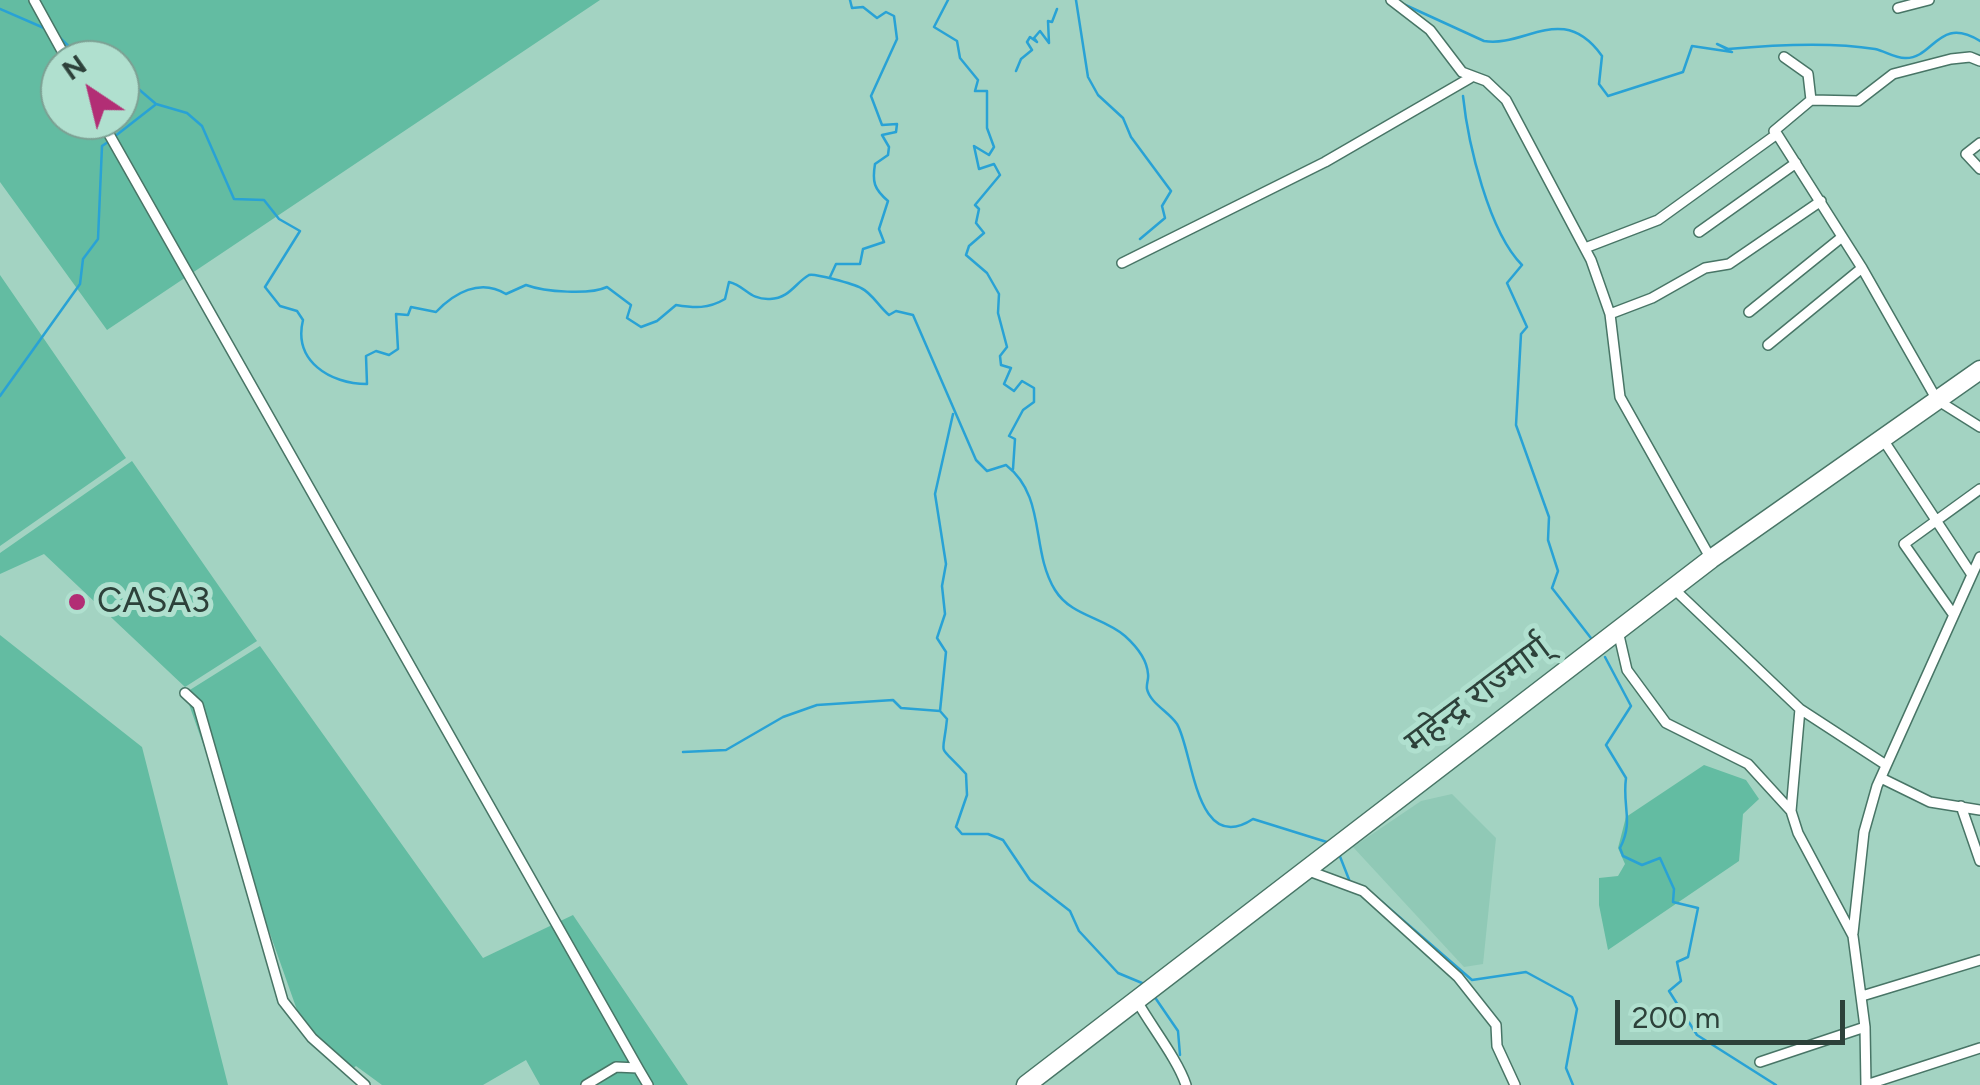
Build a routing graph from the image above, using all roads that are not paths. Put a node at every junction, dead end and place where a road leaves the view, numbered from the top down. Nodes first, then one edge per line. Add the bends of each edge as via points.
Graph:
1 (34, 0) edge
2 (1392, 0) edge
3 (1930, 0) edge
4 (1898, 8) dead end
5 (56, 40) edge
6 (1784, 57) dead end
7 (1980, 62) edge
8 (1470, 78) junction
9 (1812, 100) junction
10 (1774, 131) dead end
11 (112, 140) edge
12 (1980, 142) edge
13 (1796, 163) junction
14 (1980, 170) edge
15 (1820, 201) junction
16 (1698, 232) dead end
17 (1842, 236) junction
18 (1585, 248) junction
19 (1122, 263) dead end
20 (1862, 268) junction
21 (1749, 312) dead end
22 (1610, 314) junction
23 (1768, 345) dead end
24 (1980, 370) edge
25 (1937, 400) junction
26 (1980, 428) edge
27 (1882, 438) junction
28 (1980, 489) edge
29 (1935, 520) junction
30 (1980, 557) edge
31 (1711, 559) junction
32 (1972, 575) junction
33 (1674, 589) junction
34 (1952, 614) junction
35 (1618, 630) junction
36 (185, 693) dead end
37 (1800, 708) junction
38 (1886, 764) junction
39 (1881, 778) junction
40 (1961, 806) junction
41 (1980, 810) edge
42 (1791, 811) junction
43 (1980, 862) edge
44 (1312, 866) junction
45 (1853, 936) junction
46 (1980, 960) edge
47 (1862, 996) junction
48 (1136, 1000) junction
49 (1865, 1027) junction
50 (1980, 1048) edge
51 (1760, 1062) dead end
52 (638, 1068) junction
53 (366, 1085) edge
54 (586, 1085) edge
55 (648, 1085) edge
56 (1026, 1085) edge
57 (1186, 1085) edge
58 (1516, 1085) edge

1 - 5 street
2 - 8 street via 1430,30
3 - 4 street
6 - 9 street via 1808,74
7 - 9 street via 1970,57 1893,74 1858,102
8 - 18 street via 1486,81 1506,100
8 - 19 street via 1325,162
9 - 10 street
11 - 52 street
12 - 14 street via 1966,154
13 - 15 street
13 - 16 street
13 - 18 street via 1776,134 1658,220
15 - 17 street
15 - 22 street via 1729,264 1705,268
17 - 20 street
17 - 21 street
18 - 22 street
20 - 23 street
20 - 25 street
22 - 31 street via 1620,397
24 - 25 highway, महेन्द्र राज्मार्ग्
25 - 26 street
25 - 27 highway, महेन्द्र राज्मार्ग्
27 - 29 street
27 - 31 highway, महेन्द्र राज्मार्ग्
28 - 29 street
29 - 32 street
29 - 34 street via 1904,544
30 - 32 street
31 - 33 highway, महेन्द्र राज्मार्ग्
32 - 34 street
33 - 35 highway, महेन्द्र राज्मार्ग्
33 - 37 street
34 - 38 street
35 - 42 street via 1627,670 1666,723 1748,764
35 - 44 highway, महेन्द्र राज्मार्ग्
36 - 53 street via 198,704 235,820 283,1001 312,1038
37 - 38 street
37 - 42 street
38 - 39 street
39 - 40 street via 1930,802
39 - 45 street via 1864,832
40 - 41 street
40 - 43 street
42 - 45 street
44 - 48 highway, महेन्द्र राज्मार्ग्
44 - 58 street via 1362,892 1458,976 1496,1025
45 - 47 street
46 - 47 street
47 - 49 street
48 - 56 highway, महेन्द्र राज्मार्ग्
48 - 57 street
49 - 50 street via 1866,1085
49 - 51 street
52 - 54 street via 616,1067
52 - 55 street

